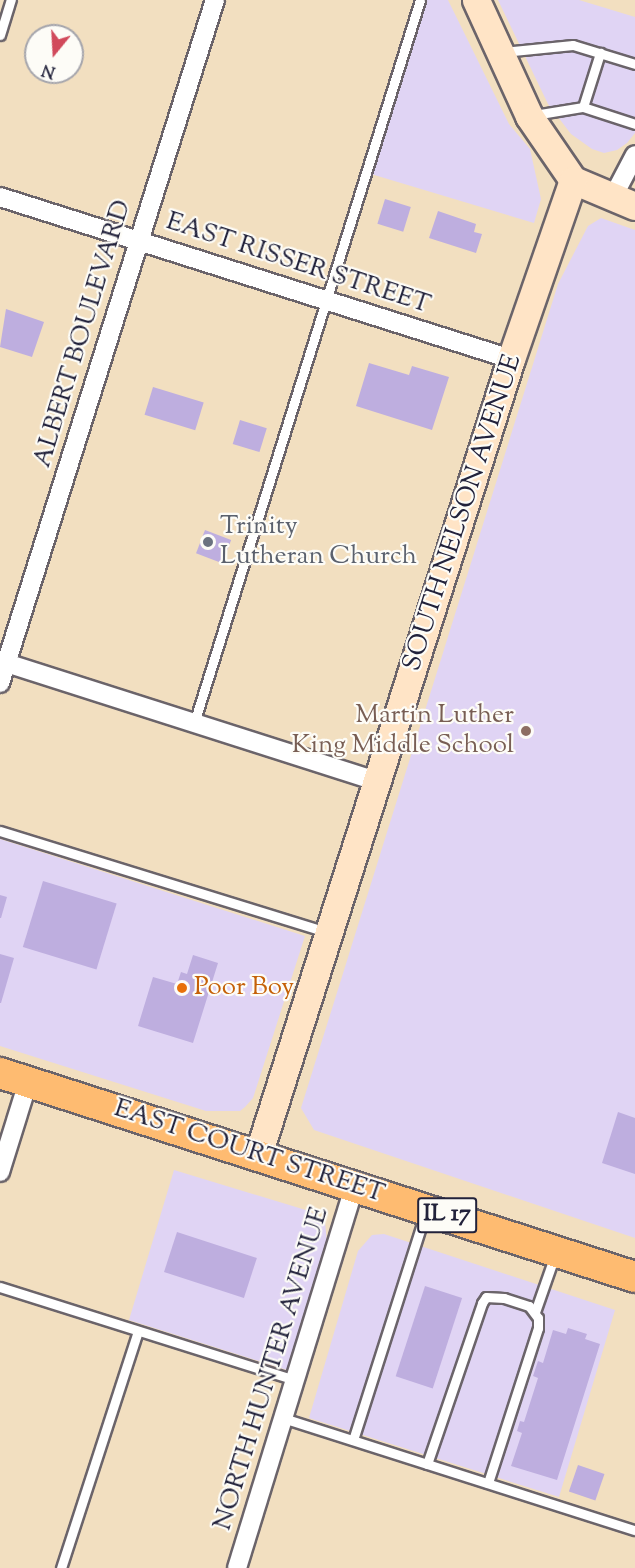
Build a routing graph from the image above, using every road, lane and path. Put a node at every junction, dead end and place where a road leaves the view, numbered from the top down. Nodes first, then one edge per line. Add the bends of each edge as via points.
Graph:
1 (11, 0) edge
2 (215, 0) edge
3 (420, 0) edge
4 (476, 0) edge
5 (0, 35) edge
6 (502, 52) junction
7 (600, 53) junction
8 (635, 64) edge
9 (583, 107) junction
10 (528, 116) junction
11 (635, 124) edge
12 (635, 155) edge
13 (573, 180) junction
14 (0, 197) edge
15 (624, 202) edge
16 (140, 240) junction
17 (327, 300) junction
18 (511, 359) junction
19 (3, 662) edge
20 (0, 683) edge
21 (195, 723) junction
22 (377, 781) junction
23 (0, 831) edge
24 (329, 933) junction
25 (0, 1073) edge
26 (28, 1082) junction
27 (3, 1149) edge
28 (258, 1155) junction
29 (0, 1172) edge
30 (355, 1185) junction
31 (426, 1208) junction
32 (557, 1251) junction
33 (635, 1277) edge
34 (0, 1287) edge
35 (535, 1312) junction
36 (138, 1331) junction
37 (295, 1380) junction
38 (283, 1418) junction
39 (353, 1440) junction
40 (427, 1464) junction
41 (488, 1483) junction
42 (635, 1530) edge
43 (61, 1568) edge
44 (237, 1568) edge

1 - 5 lane
2 - 16 street, ALBERT BOULEVARD
3 - 17 lane
4 - 6 main road
6 - 7 lane via 573,45
6 - 10 main road
7 - 8 lane
7 - 9 lane
9 - 10 lane
9 - 11 lane
10 - 13 main road
12 - 15 street
13 - 15 main road
13 - 18 main road, SOUTH NELSON AVENUE
14 - 16 street, EAST RISSER STREET
16 - 17 street, EAST RISSER STREET
16 - 19 street, ALBERT BOULEVARD
17 - 18 street, EAST RISSER STREET
17 - 21 lane
18 - 22 main road, SOUTH NELSON AVENUE
19 - 20 street, ALBERT BOULEVARD
19 - 21 street
21 - 22 street
22 - 24 main road, SOUTH NELSON AVENUE
23 - 24 lane
24 - 28 main road, SOUTH NELSON AVENUE
25 - 26 main road, EAST COURT STREET / IL 17
26 - 27 street
26 - 28 main road, EAST COURT STREET / IL 17
27 - 29 street
28 - 30 main road, EAST COURT STREET / IL 17
30 - 31 main road, EAST COURT STREET / IL 17
30 - 37 street, NORTH HUNTER AVENUE
31 - 32 main road, EAST COURT STREET / IL 17
31 - 39 lane
32 - 33 main road, EAST COURT STREET / IL 17
32 - 35 lane
34 - 36 lane
35 - 40 lane via 504,1298 486,1297
35 - 41 lane via 538,1328
36 - 37 lane
36 - 43 lane
37 - 38 street, NORTH HUNTER AVENUE
38 - 39 lane
38 - 44 street, NORTH HUNTER AVENUE
39 - 40 lane
40 - 41 lane
41 - 42 lane

